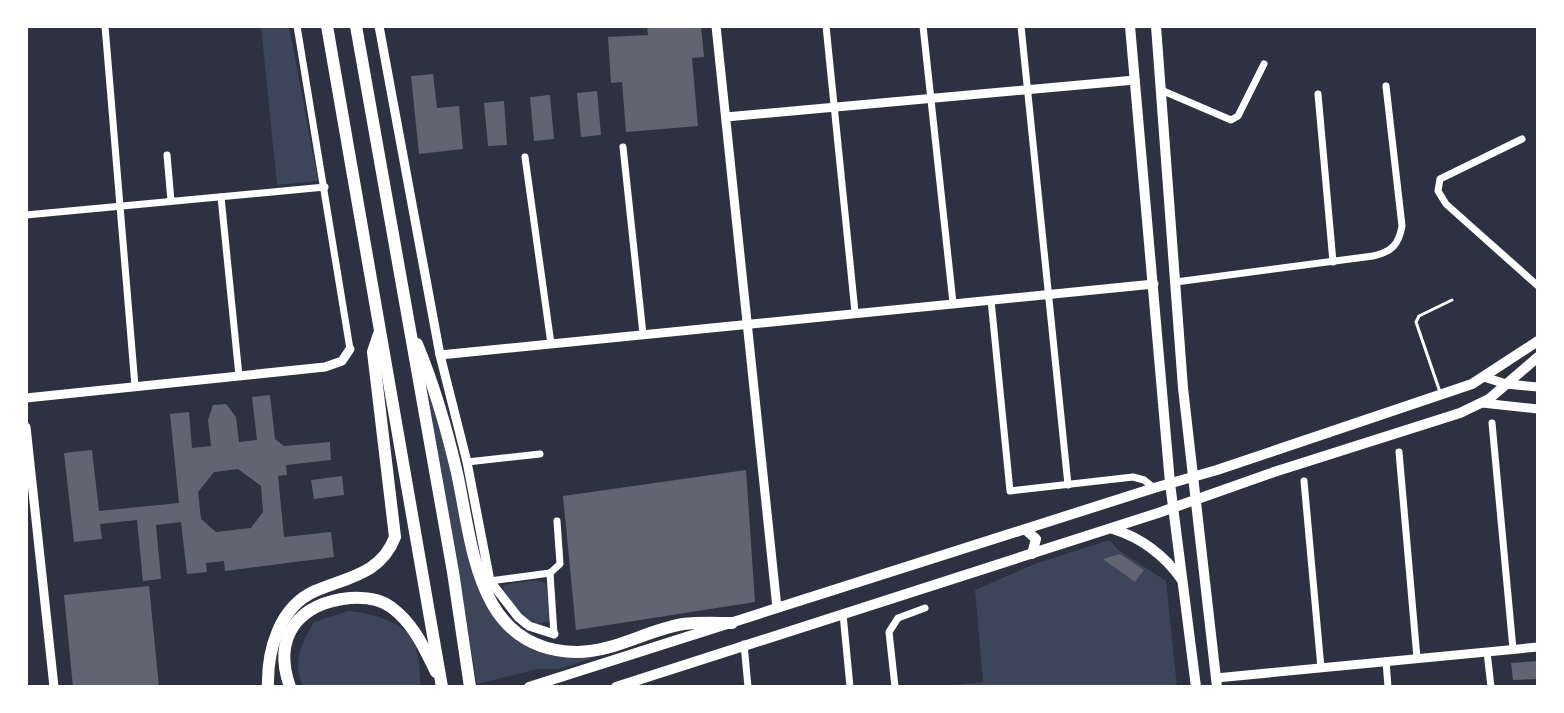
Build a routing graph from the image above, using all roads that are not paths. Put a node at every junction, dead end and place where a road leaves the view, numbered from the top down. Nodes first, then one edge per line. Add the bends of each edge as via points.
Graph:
1 (105, 26) edge
2 (297, 26) edge
3 (327, 26) edge
4 (356, 26) edge
5 (379, 26) edge
6 (716, 26) edge
7 (826, 26) edge
8 (923, 26) edge
9 (1021, 26) edge
10 (1130, 26) edge
11 (1156, 26) edge
12 (1264, 64) dead end
13 (1135, 80) junction
14 (1386, 86) dead end
15 (1027, 89) junction
16 (1161, 90) junction
17 (1318, 94) dead end
18 (930, 98) junction
19 (834, 107) junction
20 (726, 117) junction
21 (1522, 139) dead end
22 (623, 147) dead end
23 (167, 155) dead end
24 (525, 157) dead end
25 (325, 187) junction
26 (221, 197) junction
27 (171, 201) junction
28 (119, 207) junction
29 (26, 215) edge
30 (1333, 262) junction
31 (1176, 282) junction
32 (1154, 284) junction
33 (1538, 286) edge
34 (1048, 294) junction
35 (991, 300) junction
36 (1452, 300) dead end
37 (953, 303) junction
38 (855, 312) junction
39 (407, 319) junction
40 (747, 323) junction
41 (380, 331) junction
42 (643, 334) junction
43 (1538, 341) edge
44 (551, 344) junction
45 (350, 349) joint
46 (440, 355) junction
47 (1538, 357) edge
48 (239, 376) junction
49 (1484, 377) junction
50 (1506, 384) junction
51 (135, 386) junction
52 (1538, 387) edge
53 (1441, 395) junction
54 (26, 398) edge
55 (1482, 403) junction
56 (1538, 409) edge
57 (1492, 423) dead end
58 (26, 427) edge
59 (1269, 451) junction
60 (1399, 452) dead end
61 (540, 454) dead end
62 (467, 462) junction
63 (1274, 472) junction
64 (1193, 476) junction
65 (1304, 481) dead end
66 (1170, 483) junction
67 (1068, 485) junction
68 (1154, 488) junction
69 (1197, 500) junction
70 (1173, 508) junction
71 (557, 521) dead end
72 (1111, 528) junction
73 (1026, 530) junction
74 (1032, 554) junction
75 (550, 573) junction
76 (490, 581) junction
77 (1183, 582) junction
78 (777, 608) junction
79 (925, 608) dead end
80 (843, 614) junction
81 (732, 623) junction
82 (554, 634) joint
83 (744, 644) junction
84 (1538, 647) edge
85 (1513, 649) junction
86 (1487, 652) junction
87 (1417, 658) junction
88 (1386, 661) junction
89 (1321, 668) junction
90 (647, 682) edge
91 (1217, 682) edge
92 (442, 684) edge
93 (54, 687) edge
94 (268, 687) edge
95 (290, 687) edge
96 (470, 687) edge
97 (529, 687) edge
98 (616, 687) edge
99 (748, 687) edge
100 (850, 687) edge
101 (895, 687) edge
102 (1196, 687) edge
103 (1388, 687) edge
104 (1491, 687) edge

1 - 28 street
2 - 25 street
3 - 41 highway
4 - 39 highway
5 - 46 street
6 - 20 street
7 - 19 street
8 - 18 street
9 - 15 street
10 - 13 main road
11 - 16 main road
12 - 16 street via 1231,120
13 - 15 street
13 - 32 main road
14 - 30 street via 1402,226 1398,244 1384,254
15 - 18 street
15 - 34 street
16 - 31 main road
17 - 30 street
18 - 19 street
18 - 37 street
19 - 20 street
19 - 38 street
20 - 40 street
21 - 33 street via 1440,179 1438,191
22 - 42 street
23 - 27 street
24 - 44 street
25 - 26 street
25 - 45 street
26 - 27 street
26 - 48 street
27 - 28 street
28 - 29 street
28 - 51 street
30 - 31 street
31 - 64 main road
32 - 34 street
32 - 66 main road
34 - 35 street
34 - 67 street
35 - 37 street
35 - 67 street via 1010,491
36 - 53 lane via 1416,322
37 - 38 street
38 - 40 street
39 - 81 highway via 456,469 478,576 491,606 509,626 546,647 573,652 603,649 682,624
39 - 96 highway
40 - 42 street
40 - 78 street
41 - 92 highway
41 - 94 highway via 373,352 395,537 378,564 296,604 274,638
42 - 44 street
43 - 49 main road
44 - 46 street
45 - 48 street via 333,365
46 - 62 street
47 - 50 main road
48 - 51 street
49 - 50 street
49 - 53 main road
50 - 52 street
50 - 55 main road
51 - 54 street
53 - 59 main road
55 - 56 street
55 - 63 main road
57 - 85 street
58 - 93 street
59 - 63 main road via 1260,462
59 - 64 main road
60 - 87 street
61 - 62 street
62 - 76 street
63 - 69 main road
64 - 66 main road
64 - 69 main road
65 - 89 street
66 - 68 main road
66 - 70 main road
67 - 68 street via 1133,477
68 - 73 main road
69 - 70 main road
69 - 91 main road
70 - 72 main road
70 - 77 main road
71 - 75 street via 560,564
72 - 74 main road
72 - 77 main road via 1150,546
73 - 74 main road via 1036,539
73 - 78 main road
74 - 80 main road
75 - 76 street
75 - 82 street
76 - 82 street via 518,617
77 - 102 main road
78 - 81 main road
79 - 101 street via 898,618 889,632
80 - 83 main road
80 - 100 street
81 - 97 main road
83 - 90 main road
83 - 99 street
84 - 85 street
85 - 86 street
86 - 87 street
86 - 104 street
87 - 88 street
88 - 89 street
88 - 103 street
89 - 91 street
90 - 98 main road
92 - 95 highway via 403,617 389,605 356,598 323,602 296,622 285,648

